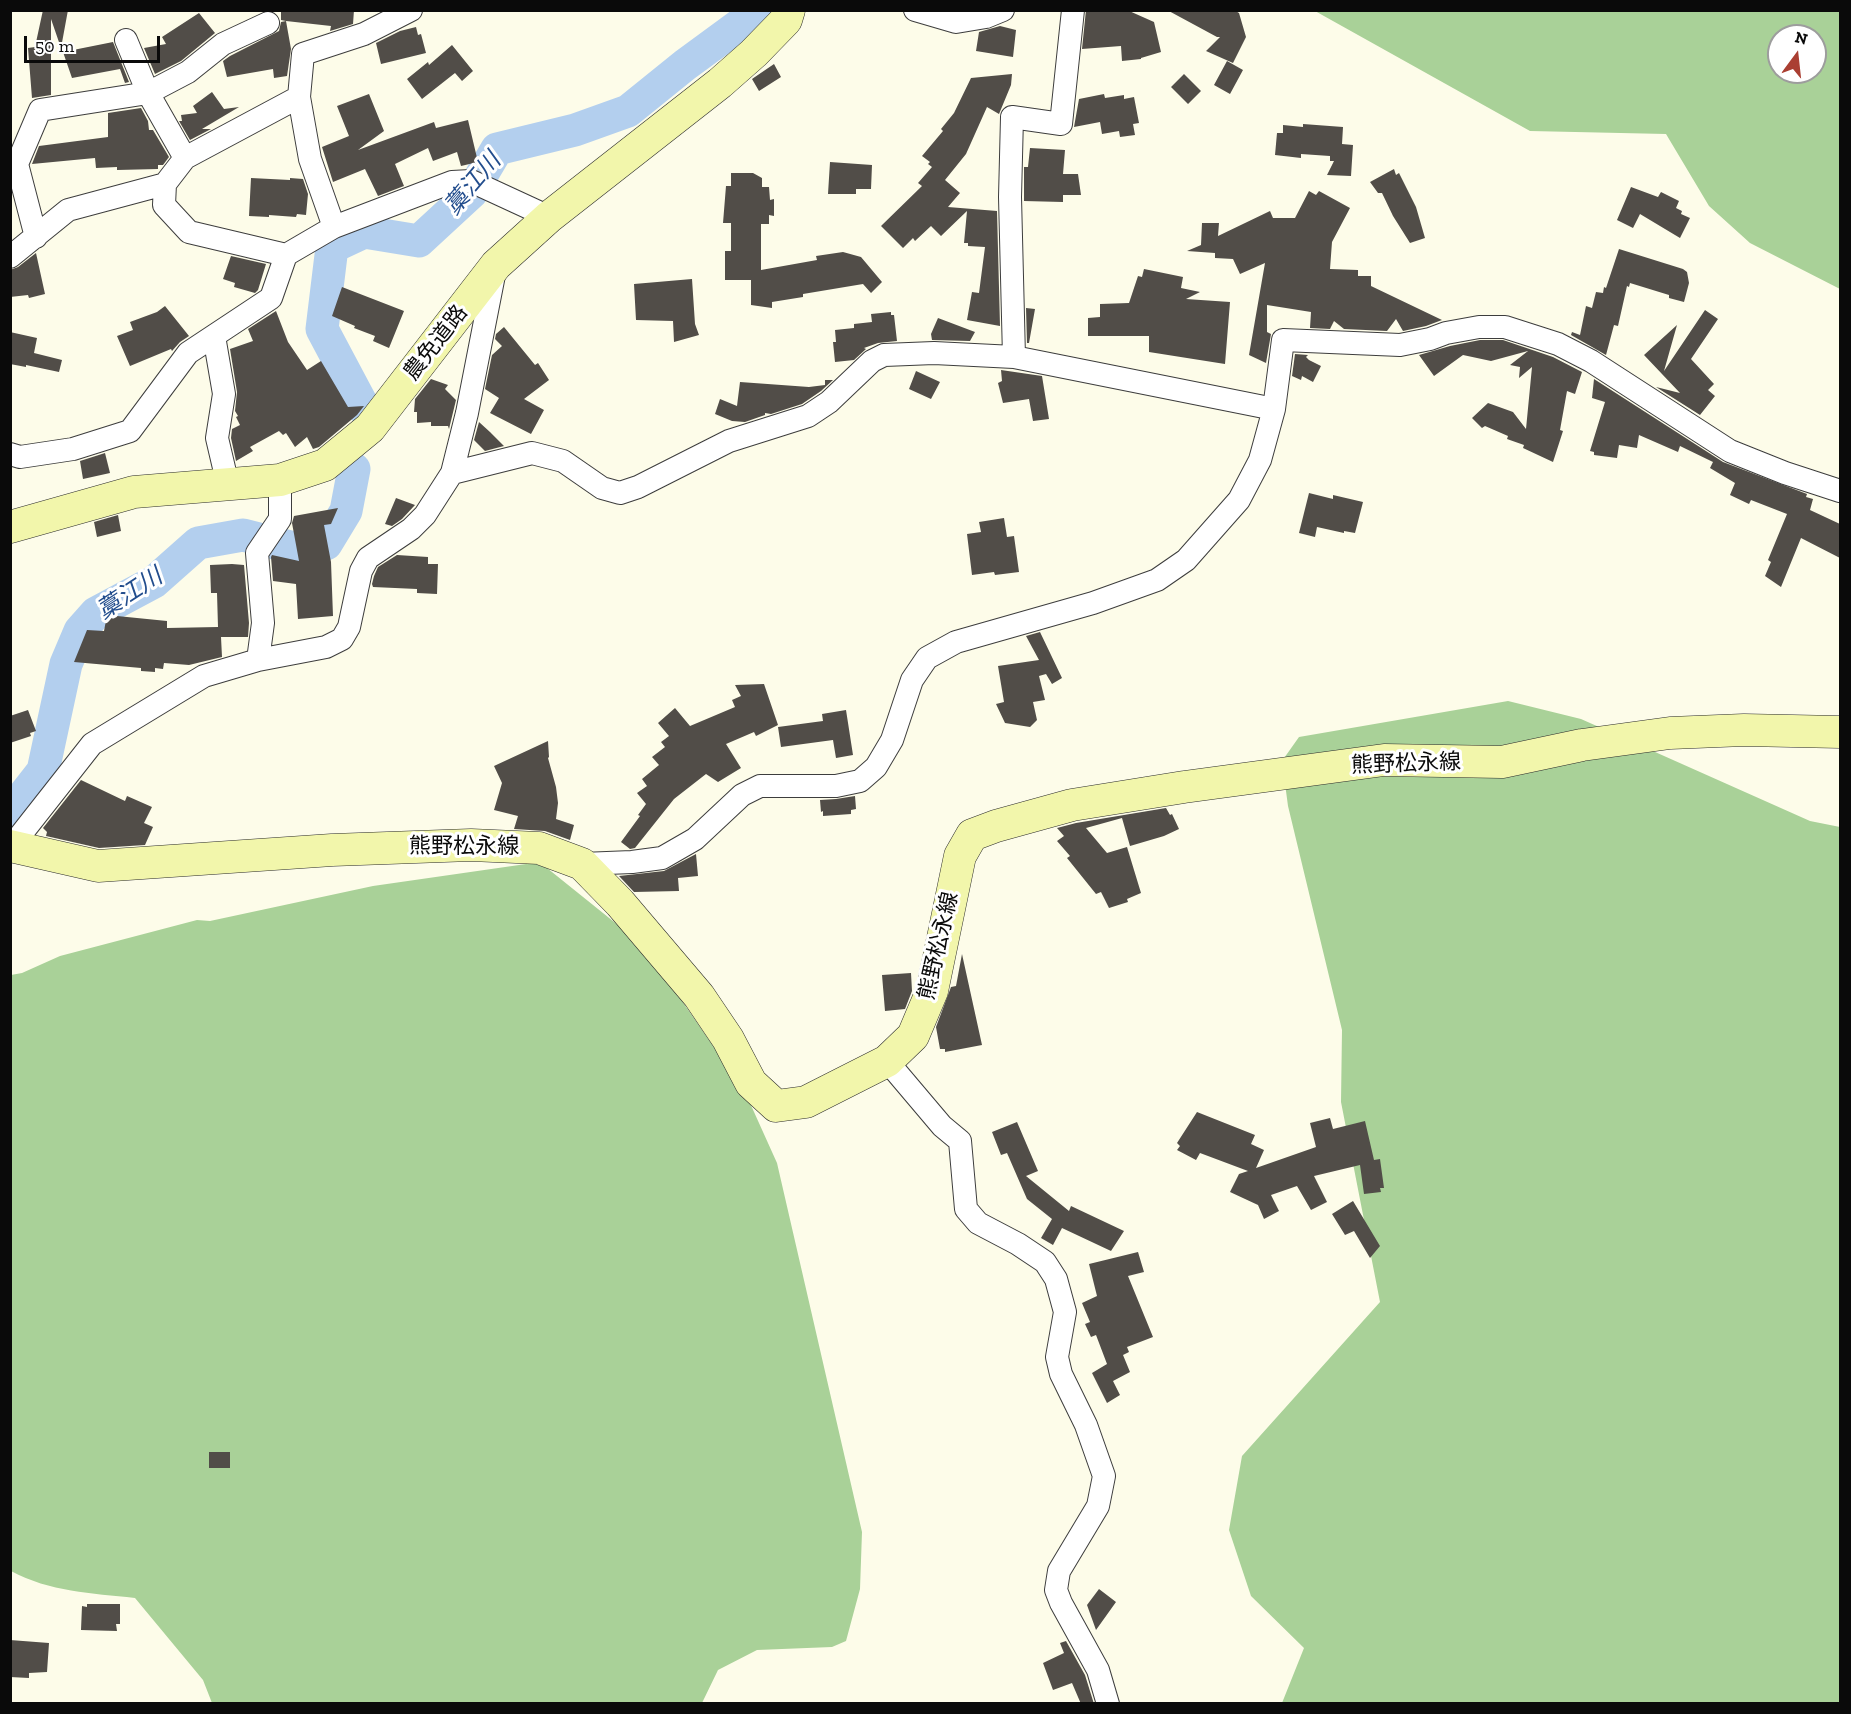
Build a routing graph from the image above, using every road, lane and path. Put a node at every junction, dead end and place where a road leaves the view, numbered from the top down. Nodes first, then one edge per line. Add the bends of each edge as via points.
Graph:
1 (411, 10) edge
2 (789, 10) edge
3 (915, 10) edge
4 (1003, 10) edge
5 (1073, 10) edge
6 (268, 23) dead end
7 (126, 40) dead end
8 (148, 93) junction
9 (299, 97) junction
10 (185, 158) junction
11 (165, 184) junction
12 (549, 217) junction
13 (334, 227) junction
14 (36, 237) junction
15 (286, 255) junction
16 (10, 257) edge
17 (496, 265) junction
18 (214, 336) junction
19 (1014, 357) junction
20 (1274, 409) junction
21 (10, 454) edge
22 (452, 473) junction
23 (280, 480) junction
24 (228, 484) junction
25 (1840, 491) edge
26 (10, 527) edge
27 (258, 660) junction
28 (1840, 732) edge
29 (11, 847) edge
30 (582, 864) junction
31 (887, 1061) junction
32 (1108, 1704) edge

1 - 9 street via 364,33 303,54
2 - 12 main road, 農免道路 via 786,20 746,61
3 - 4 street via 956,22
5 - 19 street via 1061,124 1012,117
6 - 8 street via 223,44 188,72
7 - 8 street
8 - 10 street
8 - 14 street via 40,110 17,164
9 - 10 street
9 - 13 street via 310,159
10 - 11 street
11 - 14 street via 68,210
11 - 15 street via 164,205 189,232
12 - 13 street via 476,183 452,182
12 - 17 main road, 農免道路
13 - 15 street
14 - 16 street
15 - 18 street via 271,298
17 - 22 street
17 - 23 main road, 農免道路 via 370,428 325,465
18 - 21 street via 188,353 130,431 73,449 20,457
18 - 24 street via 224,394 217,438
19 - 20 street
19 - 22 street via 884,355 808,416 729,441 620,493 602,488 563,461 532,453
20 - 25 street via 1283,340 1400,345 1479,327 1505,327 1558,344 1591,361 1730,451
20 - 30 street via 1260,459 1239,500 1186,560 1157,580 1093,603 956,642 927,658 912,680 892,740 876,767 860,781 836,786 760,786 742,795 695,839 662,858
22 - 27 street via 425,515 368,558 342,639 326,647
23 - 24 main road, 農免道路
23 - 27 street via 280,519 257,553 264,622
24 - 26 main road, 農免道路 via 134,492
27 - 29 street via 204,676 92,744
28 - 31 main road, 熊野松永線 via 1670,733 1582,745 1502,762 1384,760 1084,804 996,826 972,835 960,856 932,991 913,1036
29 - 30 main road, 熊野松永線 via 98,866 471,845 539,848
30 - 31 main road, 熊野松永線 via 699,996 751,1083 776,1106 806,1102
31 - 32 street via 942,1126 960,1141 966,1209 978,1223 1045,1262 1056,1279 1065,1312 1057,1357 1061,1374 1086,1425 1104,1476 1098,1506 1059,1571 1056,1590 1098,1670

